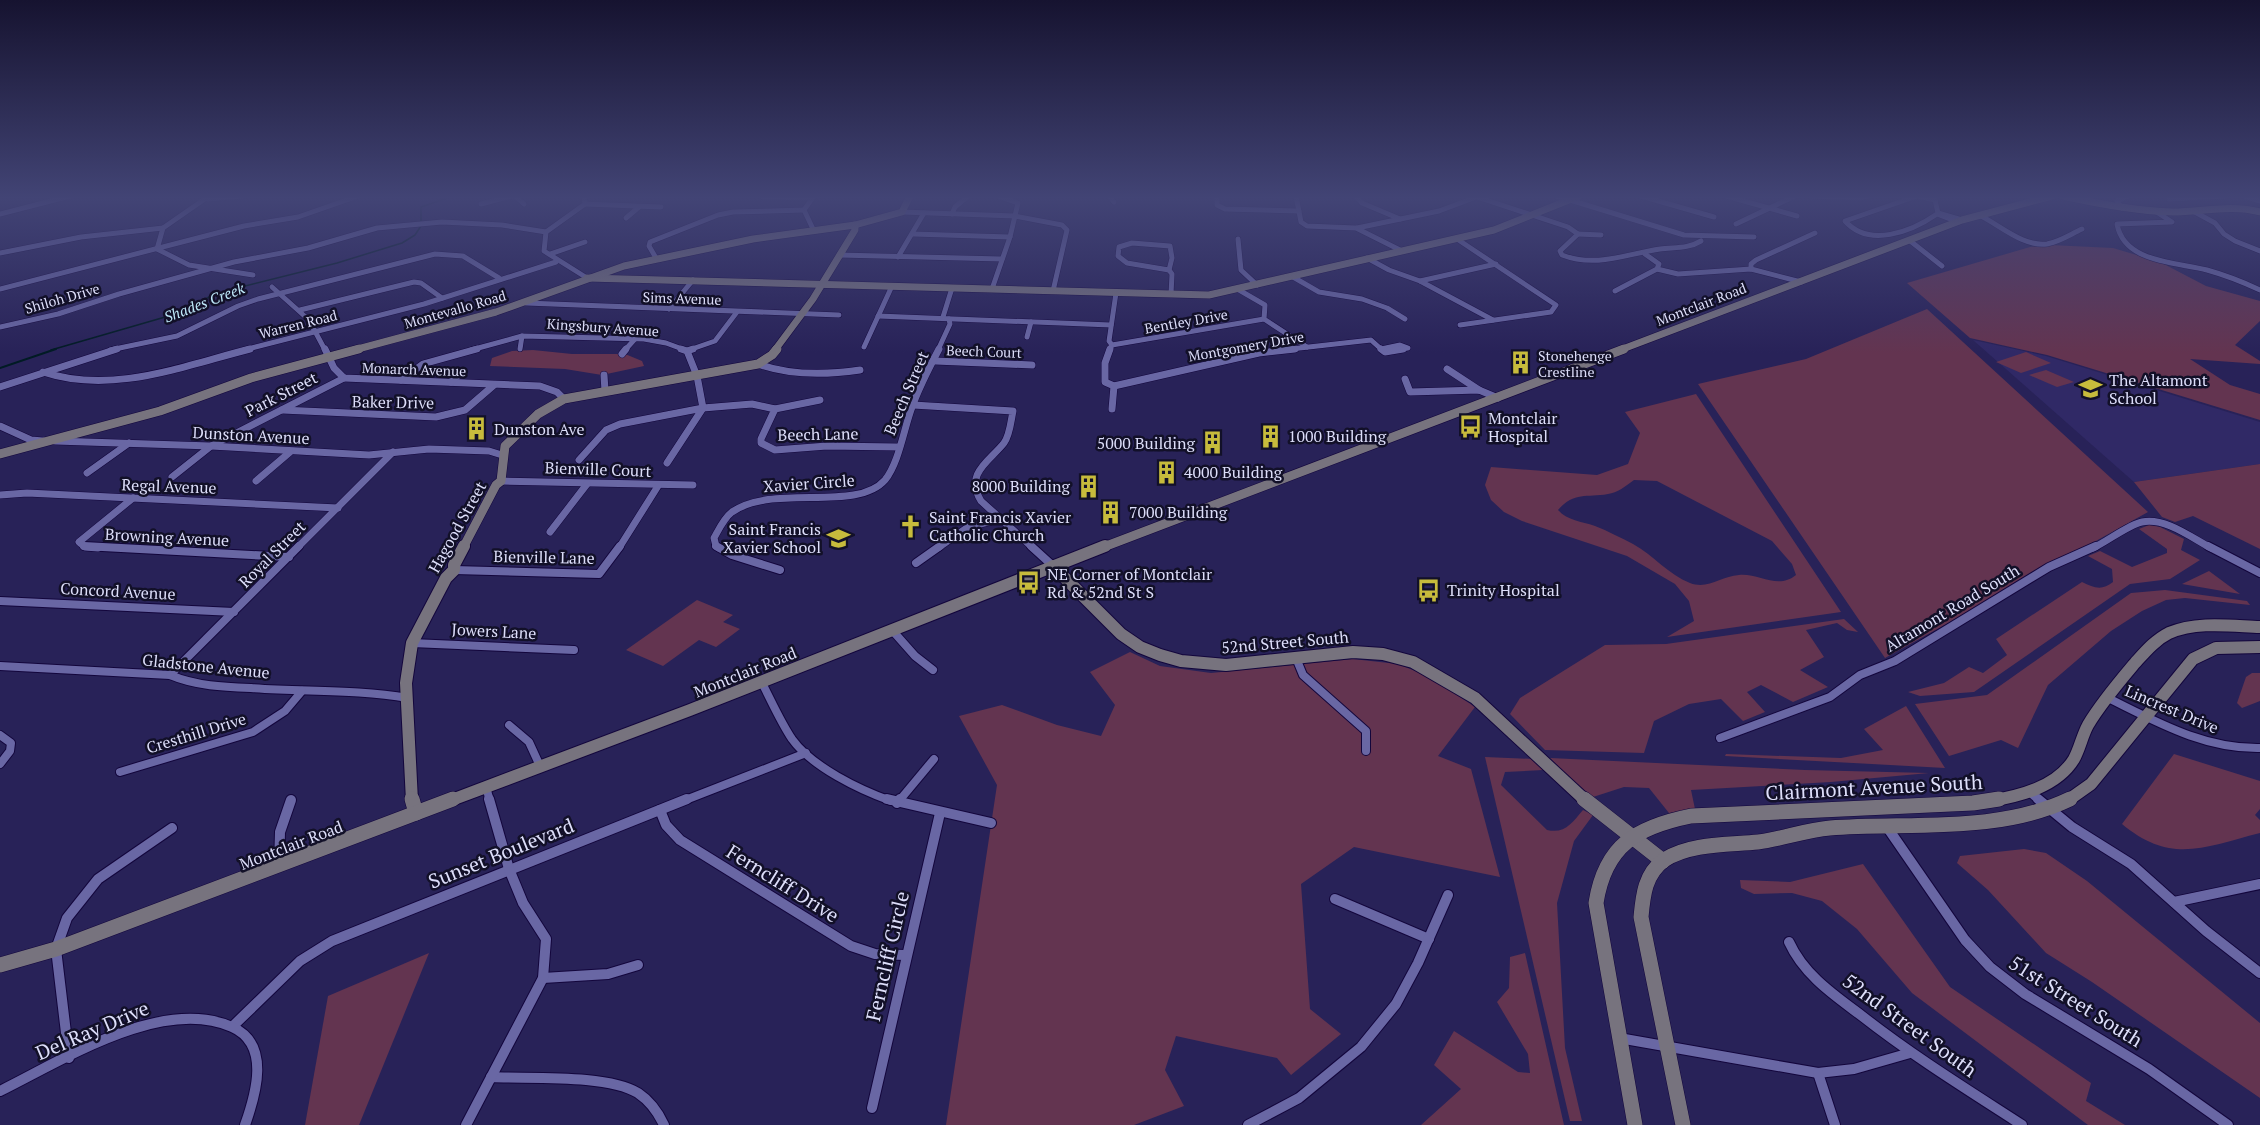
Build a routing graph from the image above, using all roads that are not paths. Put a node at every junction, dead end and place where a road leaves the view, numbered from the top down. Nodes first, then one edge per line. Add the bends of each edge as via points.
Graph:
1 (23, 248) edge
2 (305, 248) edge
3 (544, 248) edge
4 (566, 248) edge
5 (650, 248) edge
6 (702, 248) edge
7 (843, 248) edge
8 (904, 248) edge
9 (1006, 248) edge
10 (1063, 248) edge
11 (1119, 248) edge
12 (1171, 248) edge
13 (1239, 248) edge
14 (1397, 248) edge
15 (1408, 248) edge
16 (1472, 248) edge
17 (1563, 248) edge
18 (1667, 248) edge
19 (1781, 248) edge
20 (1888, 248) edge
21 (1920, 248) edge
22 (2131, 248) edge
23 (157, 249) joint
24 (1400, 250) junction
25 (0, 253) edge
26 (550, 254) junction
27 (1645, 254) junction
28 (839, 255) junction
29 (898, 257) junction
30 (656, 258) junction
31 (1366, 258) junction
32 (1002, 259) junction
33 (556, 262) junction
34 (1496, 264) junction
35 (1942, 266) dead end
36 (1657, 269) junction
37 (1751, 269) junction
38 (210, 270) junction
39 (1169, 270) junction
40 (253, 275) dead end
41 (1293, 277) junction
42 (498, 278) junction
43 (587, 278) junction
44 (693, 280) junction
45 (1420, 281) junction
46 (1801, 282) junction
47 (821, 283) junction
48 (892, 285) junction
49 (1257, 285) junction
50 (272, 287) dead end
51 (952, 288) junction
52 (0, 289) edge
53 (992, 289) junction
54 (1239, 290) junction
55 (2260, 290) edge
56 (1053, 291) junction
57 (1615, 291) dead end
58 (279, 292) junction
59 (1116, 293) junction
60 (1171, 294) junction
61 (442, 298) junction
62 (526, 303) junction
63 (669, 309) junction
64 (300, 310) junction
65 (737, 312) junction
66 (801, 314) junction
67 (838, 315) dead end
68 (878, 316) junction
69 (946, 318) junction
70 (1264, 319) junction
71 (1405, 319) dead end
72 (1493, 320) junction
73 (1031, 322) junction
74 (1460, 324) dead end
75 (1111, 325) junction
76 (0, 327) edge
77 (317, 332) junction
78 (522, 336) junction
79 (1027, 337) dead end
80 (635, 339) junction
81 (1112, 345) junction
82 (864, 347) dead end
83 (1307, 347) junction
84 (520, 349) dead end
85 (1381, 349) dead end
86 (687, 351) junction
87 (622, 354) dead end
88 (327, 358) junction
89 (935, 361) junction
90 (758, 364) junction
91 (1032, 364) dead end
92 (1447, 369) dead end
93 (860, 370) dead end
94 (43, 372) junction
95 (460, 373) dead end
96 (604, 375) dead end
97 (697, 376) junction
98 (344, 378) junction
99 (1405, 379) dead end
100 (401, 380) junction
101 (451, 382) junction
102 (494, 385) junction
103 (1114, 386) junction
104 (0, 387) edge
105 (1479, 390) junction
106 (605, 391) junction
107 (1498, 398) junction
108 (564, 399) junction
109 (820, 400) dead end
110 (913, 405) junction
111 (703, 408) junction
112 (775, 409) junction
113 (1112, 409) dead end
114 (282, 410) junction
115 (0, 426) edge
116 (45, 441) junction
117 (129, 443) junction
118 (211, 446) junction
119 (898, 447) junction
120 (290, 452) junction
121 (393, 452) junction
122 (0, 454) edge
123 (502, 455) junction
124 (579, 460) dead end
125 (667, 463) dead end
126 (87, 473) dead end
127 (172, 477) dead end
128 (886, 477) joint
129 (256, 480) dead end
130 (501, 481) junction
131 (587, 484) junction
132 (693, 485) dead end
133 (658, 486) junction
134 (0, 495) edge
135 (133, 498) junction
136 (338, 508) junction
137 (1000, 519) junction
138 (550, 532) dead end
139 (289, 557) junction
140 (916, 563) dead end
141 (1053, 566) junction
142 (454, 570) junction
143 (780, 570) dead end
144 (2260, 573) edge
145 (0, 601) edge
146 (234, 612) junction
147 (2260, 627) edge
148 (892, 630) junction
149 (412, 643) junction
150 (2260, 647) edge
151 (574, 650) dead end
152 (1296, 658) junction
153 (0, 666) edge
154 (933, 670) dead end
155 (170, 675) junction
156 (760, 681) junction
157 (302, 691) junction
158 (408, 698) junction
159 (2108, 698) junction
160 (2147, 716) junction
161 (509, 725) dead end
162 (0, 735) edge
163 (1720, 738) dead end
164 (2260, 748) edge
165 (1366, 751) dead end
166 (806, 753) junction
167 (934, 759) dead end
168 (0, 764) edge
169 (540, 766) junction
170 (120, 772) dead end
171 (486, 787) junction
172 (2028, 791) junction
173 (291, 800) dead end
174 (897, 803) junction
175 (2048, 807) junction
176 (660, 810) junction
177 (416, 813) junction
178 (940, 813) junction
179 (991, 823) dead end
180 (1886, 825) junction
181 (172, 828) dead end
182 (1632, 837) junction
183 (1663, 861) junction
184 (279, 866) junction
185 (509, 869) junction
186 (2260, 884) edge
187 (1448, 895) dead end
188 (1335, 899) dead end
189 (2174, 902) junction
190 (1429, 939) junction
191 (1789, 942) dead end
192 (56, 949) junction
193 (905, 955) junction
194 (0, 965) edge
195 (638, 965) dead end
196 (2260, 974) edge
197 (543, 978) junction
198 (234, 1025) junction
199 (1620, 1038) junction
200 (1668, 1047) junction
201 (1910, 1053) junction
202 (69, 1058) junction
203 (1818, 1073) junction
204 (491, 1077) junction
205 (0, 1091) edge
206 (872, 1108) dead end
207 (245, 1125) edge
208 (466, 1125) edge
209 (664, 1125) edge
210 (1248, 1125) edge
211 (1635, 1125) edge
212 (1683, 1125) edge
213 (1835, 1125) edge
214 (2022, 1125) edge
215 (2228, 1125) edge

1 - 25 street
2 - 38 street, Shiloh Drive
3 - 26 street
4 - 26 street
5 - 30 street
6 - 30 street, Montevallo Road
7 - 28 street
8 - 29 street
9 - 32 street
10 - 56 street
11 - 39 street via 1118,256 1127,262
12 - 39 street
13 - 49 street via 1242,270
14 - 24 street
15 - 24 street
16 - 34 street
17 - 27 street via 1562,255 1588,262
18 - 27 street
19 - 37 street via 1750,264
20 - 46 street, Montclair Road
21 - 35 street
22 - 55 street via 2153,258 2224,275
23 - 38 street via 189,265
23 - 52 street
24 - 31 street
26 - 33 street
27 - 36 street via 1656,260
28 - 29 street
28 - 47 street
29 - 32 street
30 - 43 street, Montevallo Road
31 - 41 street
31 - 45 street
32 - 53 street
33 - 42 street, Warren Road
33 - 43 street
34 - 45 street
34 - 72 street via 1556,305 1551,312
36 - 37 street via 1678,274
36 - 57 street
37 - 46 street
38 - 40 street
38 - 76 street, Shiloh Drive
39 - 60 street
41 - 49 street
41 - 71 street via 1319,292 1362,299
42 - 58 street via 461,254 445,252
42 - 61 street, Warren Road
43 - 44 street
43 - 62 street, Montevallo Road
44 - 47 street
44 - 63 street
45 - 72 street
46 - 107 street, Montclair Road
47 - 48 street
47 - 66 street
48 - 51 street
48 - 68 street
49 - 54 street
50 - 58 street, Monarch Avenue
51 - 53 street
51 - 69 street, Beech Street via 943,313
53 - 56 street
54 - 60 street via 1209,295
54 - 70 street via 1265,305
56 - 59 street
58 - 64 street, Monarch Avenue
58 - 94 street via 238,306 177,336 102,352
59 - 60 street
59 - 75 street
61 - 64 street via 414,282
61 - 77 street, Warren Road
62 - 63 street, Sims Avenue
62 - 88 street, Montevallo Road
63 - 65 street, Sims Avenue
64 - 77 street, Monarch Avenue
65 - 66 street, Sims Avenue
65 - 86 street via 715,341
66 - 67 street, Sims Avenue
66 - 90 street via 772,355
68 - 69 street
68 - 82 street
69 - 73 street
69 - 89 street, Beech Street via 950,324
70 - 81 street, Bentley Drive
70 - 83 street
72 - 74 street
73 - 75 street
73 - 79 street
75 - 81 street
77 - 88 street, Monarch Avenue
77 - 94 street, Warren Road via 136,378 76,381
78 - 80 street, Kingsbury Avenue
78 - 84 street
78 - 100 street, Kingsbury Avenue via 423,364
80 - 86 street, Kingsbury Avenue via 666,343
80 - 87 street
81 - 103 street via 1107,351 1104,378
83 - 85 street, Montgomery Drive via 1371,340
83 - 103 street, Montgomery Drive via 1209,363
86 - 97 street
88 - 98 street, Monarch Avenue
88 - 116 street, Montevallo Road via 251,378 160,411
89 - 91 street, Beech Court
89 - 110 street, Beech Street
90 - 93 street via 777,371
90 - 97 street
92 - 105 street
94 - 104 street
95 - 101 street
96 - 106 street
97 - 106 street
97 - 111 street
98 - 100 street, Monarch Avenue
98 - 114 street, Park Street
99 - 105 street via 1410,392
100 - 101 street, Monarch Avenue
101 - 102 street, Monarch Avenue
102 - 108 street, Monarch Avenue via 540,386
102 - 114 street, Baker Drive via 465,410 436,417
103 - 113 street
105 - 107 street
106 - 108 street
107 - 141 street, Montclair Road
108 - 123 street via 538,414 504,446
109 - 112 street
110 - 119 street, Beech Street
110 - 137 street via 1013,411 1006,441 982,463 975,483 976,493
111 - 112 street, Beech Lane via 752,404
111 - 124 street, Beech Lane via 614,426
111 - 125 street
112 - 119 street, Beech Lane via 761,439 766,448
114 - 118 street, Park Street
115 - 116 street, Dunston Avenue via 31,440
116 - 117 street, Dunston Avenue
116 - 122 street, Montevallo Road
117 - 118 street, Dunston Avenue
117 - 126 street
118 - 120 street, Dunston Avenue
118 - 127 street, Park Street
119 - 128 street, Beech Street
120 - 121 street, Dunston Avenue
120 - 129 street
121 - 123 street, Dunston Avenue via 429,449
121 - 136 street, Royal Street
123 - 130 street, Hagood Street
128 - 143 street, Xavier Circle via 868,491 852,495 770,497 730,513 714,538 716,546
130 - 131 street, Bienville Court
130 - 142 street, Hagood Street
131 - 133 street, Bienville Court
131 - 138 street
132 - 133 street, Bienville Court
133 - 142 street, Bienville Lane via 599,574
134 - 135 street, Regal Avenue
135 - 136 street, Regal Avenue
135 - 139 street, Browning Avenue via 79,542 85,547
136 - 139 street, Royal Street
137 - 140 street via 968,527
137 - 141 street
139 - 146 street, Royal Street
141 - 148 street, Montclair Road
141 - 152 street, 52nd Street South via 1122,635 1154,653 1188,663 1230,666
142 - 149 street, Hagood Street
144 - 163 street, Altamont Road South via 2167,525 2141,522 2049,567 1895,662 1860,675 1830,697
145 - 146 street, Concord Avenue
146 - 155 street, Royal Street
147 - 159 street, Clairmont Avenue South via 2200,627 2170,633 2155,643
148 - 154 street
148 - 156 street, Montclair Road
149 - 151 street, Jowers Lane
149 - 158 street, Hagood Street via 406,683
150 - 160 street via 2202,651
152 - 165 street via 1303,675 1366,731
152 - 182 street, 52nd Street South via 1354,651 1413,662 1475,699 1585,800
153 - 155 street, Gladstone Avenue
155 - 157 street, Gladstone Avenue via 208,685
156 - 166 street via 793,740
156 - 169 street, Montclair Road
157 - 158 street, Gladstone Avenue
157 - 170 street, Cresthill Drive via 279,716 254,732
158 - 177 street, Hagood Street via 412,803
159 - 160 street, Lincrest Drive
159 - 172 street, Clairmont Avenue South via 2089,723 2068,767 2054,780
160 - 164 street, Lincrest Drive via 2210,743
160 - 175 street via 2087,789
161 - 169 street via 526,736
162 - 168 street via 11,744
166 - 174 street via 860,790
166 - 176 street, Sunset Boulevard
167 - 174 street
169 - 171 street, Montclair Road
171 - 177 street, Montclair Road
171 - 185 street
172 - 175 street
172 - 182 street, Clairmont Avenue South via 1972,804 1691,816 1658,824
173 - 184 street via 278,835
174 - 178 street
175 - 180 street via 1997,821
175 - 189 street via 2132,864
176 - 185 street, Sunset Boulevard
176 - 193 street, Ferncliff Drive via 666,825 680,840 832,935 875,954
177 - 184 street, Montclair Road
178 - 179 street
178 - 193 street, Ferncliff Circle
180 - 183 street via 1828,828 1765,842 1708,845 1679,852
180 - 215 street, 51st Street South via 1965,940 1995,971
181 - 192 street via 98,879 67,918
182 - 183 street, 52nd Street South
182 - 199 street, Clairmont Avenue South via 1606,864 1596,903
183 - 200 street via 1646,881 1641,907
184 - 192 street, Montclair Road
185 - 197 street via 523,903 546,939
185 - 198 street, Sunset Boulevard via 332,941 300,961
186 - 189 street
187 - 190 street
188 - 190 street
189 - 196 street
190 - 210 street via 1396,1004 1361,1047 1299,1098
191 - 201 street, 52nd Street South via 1814,978
192 - 194 street, Montclair Road
192 - 202 street
193 - 206 street, Ferncliff Circle
195 - 197 street via 608,974
197 - 204 street
198 - 202 street, Del Ray Drive via 197,1017 166,1020 134,1029
198 - 207 street via 250,1036 256,1049 254,1098
199 - 200 street
199 - 211 street, Clairmont Avenue South
200 - 203 street
200 - 212 street
201 - 203 street via 1854,1069
201 - 214 street, 52nd Street South
202 - 205 street, Del Ray Drive
203 - 213 street
204 - 208 street
204 - 209 street via 613,1084 635,1091 658,1111

